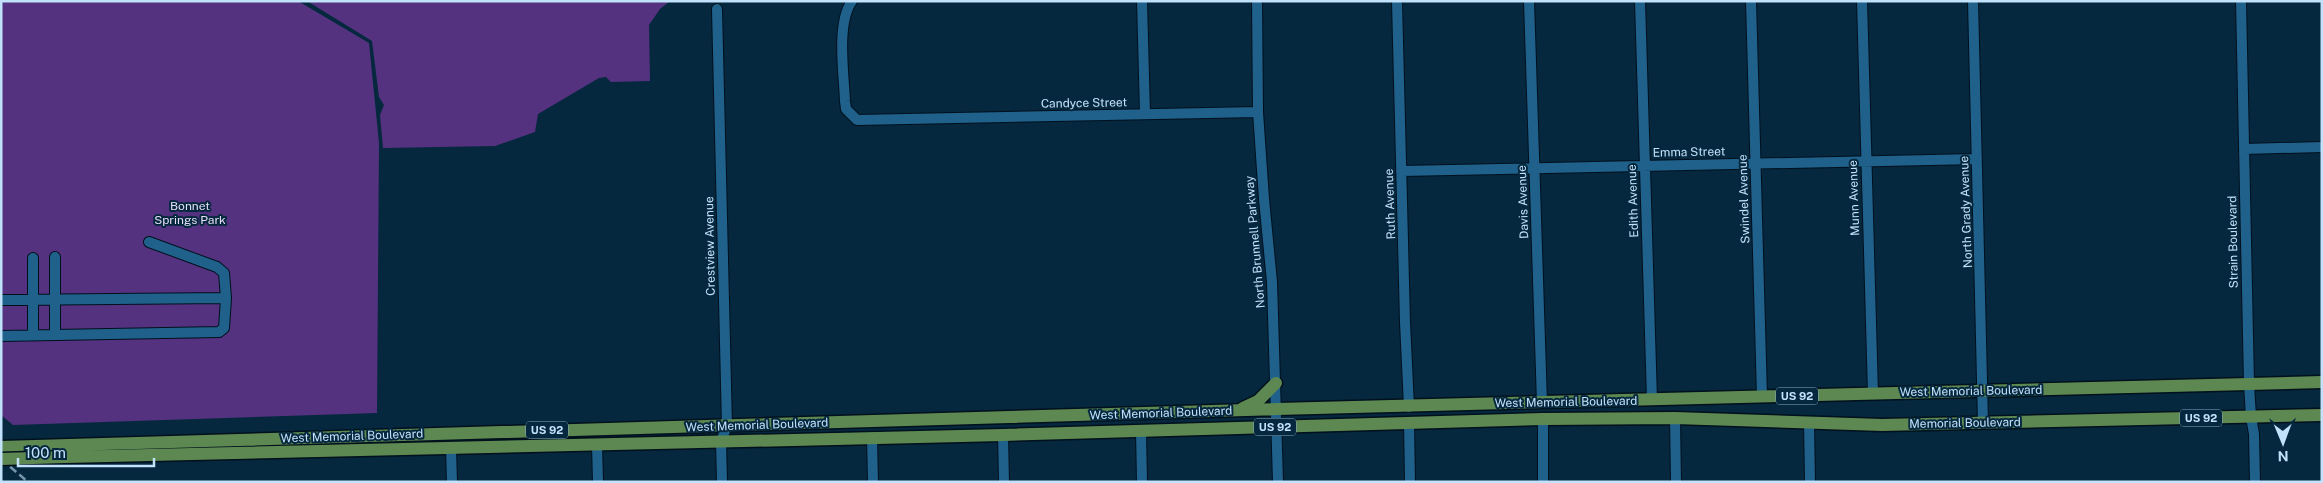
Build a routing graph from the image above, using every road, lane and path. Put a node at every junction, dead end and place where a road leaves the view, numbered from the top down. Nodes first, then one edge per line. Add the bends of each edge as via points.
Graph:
1 (852, 1) edge
2 (1142, 1) edge
3 (1257, 1) edge
4 (1397, 1) edge
5 (1529, 1) edge
6 (1640, 1) edge
7 (1751, 1) edge
8 (1862, 1) edge
9 (1973, 1) edge
10 (2241, 1) edge
11 (717, 9) dead end
12 (1258, 112) junction
13 (1146, 114) junction
14 (2322, 147) edge
15 (2244, 149) junction
16 (1977, 159) junction
17 (1865, 163) junction
18 (1755, 164) junction
19 (1644, 165) junction
20 (1534, 168) junction
21 (1401, 171) junction
22 (148, 242) dead end
23 (55, 257) dead end
24 (33, 258) dead end
25 (226, 298) junction
26 (1, 300) edge
27 (33, 300) junction
28 (55, 300) junction
29 (55, 334) junction
30 (33, 335) junction
31 (1, 336) edge
32 (2322, 382) edge
33 (1276, 383) junction
34 (2249, 384) junction
35 (1982, 391) junction
36 (1872, 394) junction
37 (1762, 397) junction
38 (1652, 400) junction
39 (1572, 402) junction
40 (1542, 403) junction
41 (1409, 407) junction
42 (1277, 409) junction
43 (1237, 410) junction
44 (2322, 415) edge
45 (1043, 417) junction
46 (2251, 417) junction
47 (1005, 418) junction
48 (1608, 418) joint
49 (1675, 418) junction
50 (1543, 419) junction
51 (1515, 420) junction
52 (1409, 423) junction
53 (1810, 423) junction
54 (1983, 423) junction
55 (727, 426) junction
56 (1277, 427) junction
57 (592, 429) junction
58 (1141, 431) junction
59 (452, 433) junction
60 (1003, 435) junction
61 (967, 436) junction
62 (872, 437) junction
63 (721, 441) junction
64 (597, 445) junction
65 (1, 447) edge
66 (451, 448) junction
67 (346, 451) junction
68 (1, 459) edge
69 (452, 482) edge
70 (598, 482) edge
71 (722, 482) edge
72 (872, 482) edge
73 (1004, 482) edge
74 (1142, 482) edge
75 (1278, 482) edge
76 (1410, 482) edge
77 (1543, 482) edge
78 (1676, 482) edge
79 (1810, 482) edge
80 (2254, 482) edge

1 - 13 street, Candyce Street via 843,32 846,109 858,120
2 - 13 street
3 - 12 street, North Brunnell Parkway
4 - 21 street, Ruth Avenue
5 - 20 street, Davis Avenue
6 - 19 street, Edith Avenue
7 - 18 street, Swindel Avenue
8 - 17 street, Munn Avenue
9 - 16 street, North Grady Avenue
10 - 15 street, Strain Boulevard
11 - 55 street, Crestview Avenue
12 - 13 street, Candyce Street
12 - 33 street, North Brunnell Parkway via 1272,282
14 - 15 street
15 - 34 street, Strain Boulevard
16 - 17 street, Emma Street
16 - 35 street, North Grady Avenue
17 - 18 street, Emma Street
17 - 36 street, Munn Avenue
18 - 19 street, Emma Street
18 - 37 street, Swindel Avenue
19 - 20 street, Emma Street
19 - 38 street, Edith Avenue
20 - 21 street, Emma Street
20 - 40 street, Davis Avenue
21 - 41 street, Ruth Avenue
22 - 25 street via 217,267 224,273
23 - 28 street
24 - 27 street
25 - 28 street
25 - 29 street via 226,322 219,332
26 - 27 street
27 - 28 street
27 - 30 street
28 - 29 street
29 - 30 street
30 - 31 street
32 - 34 main road, West Memorial Boulevard / US 92
33 - 42 street, North Brunnell Parkway
33 - 43 main road via 1258,401
34 - 35 main road, West Memorial Boulevard / US 92
34 - 46 street, Strain Boulevard
35 - 36 main road, West Memorial Boulevard / US 92
35 - 54 street, North Grady Avenue
36 - 37 main road, West Memorial Boulevard / US 92
37 - 38 main road, West Memorial Boulevard / US 92
38 - 39 main road, West Memorial Boulevard / US 92
39 - 40 main road, West Memorial Boulevard / US 92
39 - 50 main road
40 - 41 main road, West Memorial Boulevard / US 92
40 - 51 main road
41 - 42 main road, West Memorial Boulevard / US 92
42 - 43 main road, West Memorial Boulevard / US 92
42 - 56 street, North Brunnell Parkway
43 - 45 main road, West Memorial Boulevard / US 92
44 - 46 main road, Memorial Boulevard / US 92
45 - 47 main road, West Memorial Boulevard / US 92
45 - 60 main road
46 - 54 main road, Memorial Boulevard / US 92
46 - 80 street, Strain Boulevard
47 - 55 main road, West Memorial Boulevard / US 92
47 - 61 main road
48 - 49 main road, Memorial Boulevard / US 92
48 - 50 main road, West Memorial Boulevard / US 92
49 - 53 main road, Memorial Boulevard / US 92
49 - 78 street
50 - 51 main road, West Memorial Boulevard / US 92
50 - 77 street
51 - 52 main road, West Memorial Boulevard / US 92
52 - 56 main road, West Memorial Boulevard / US 92
52 - 76 street
53 - 54 main road, Memorial Boulevard / US 92
53 - 79 street
55 - 57 main road, West Memorial Boulevard / US 92
55 - 63 street, Crestview Avenue
56 - 58 main road, West Memorial Boulevard / US 92
56 - 75 street, North Brunnell Parkway
57 - 59 main road, West Memorial Boulevard / US 92
57 - 66 main road via 574,436 469,440
58 - 60 main road, West Memorial Boulevard / US 92
58 - 74 street
59 - 65 main road, West Memorial Boulevard / US 92
59 - 67 main road via 433,442
60 - 61 main road, West Memorial Boulevard / US 92
60 - 73 street
61 - 62 main road, West Memorial Boulevard / US 92
62 - 63 main road, West Memorial Boulevard / US 92
62 - 72 street
63 - 64 main road, West Memorial Boulevard / US 92
63 - 71 street, Crestview Avenue
64 - 66 main road, West Memorial Boulevard / US 92
64 - 70 street
66 - 67 main road, West Memorial Boulevard / US 92
66 - 69 street
67 - 68 main road, West Memorial Boulevard / US 92, bridge

